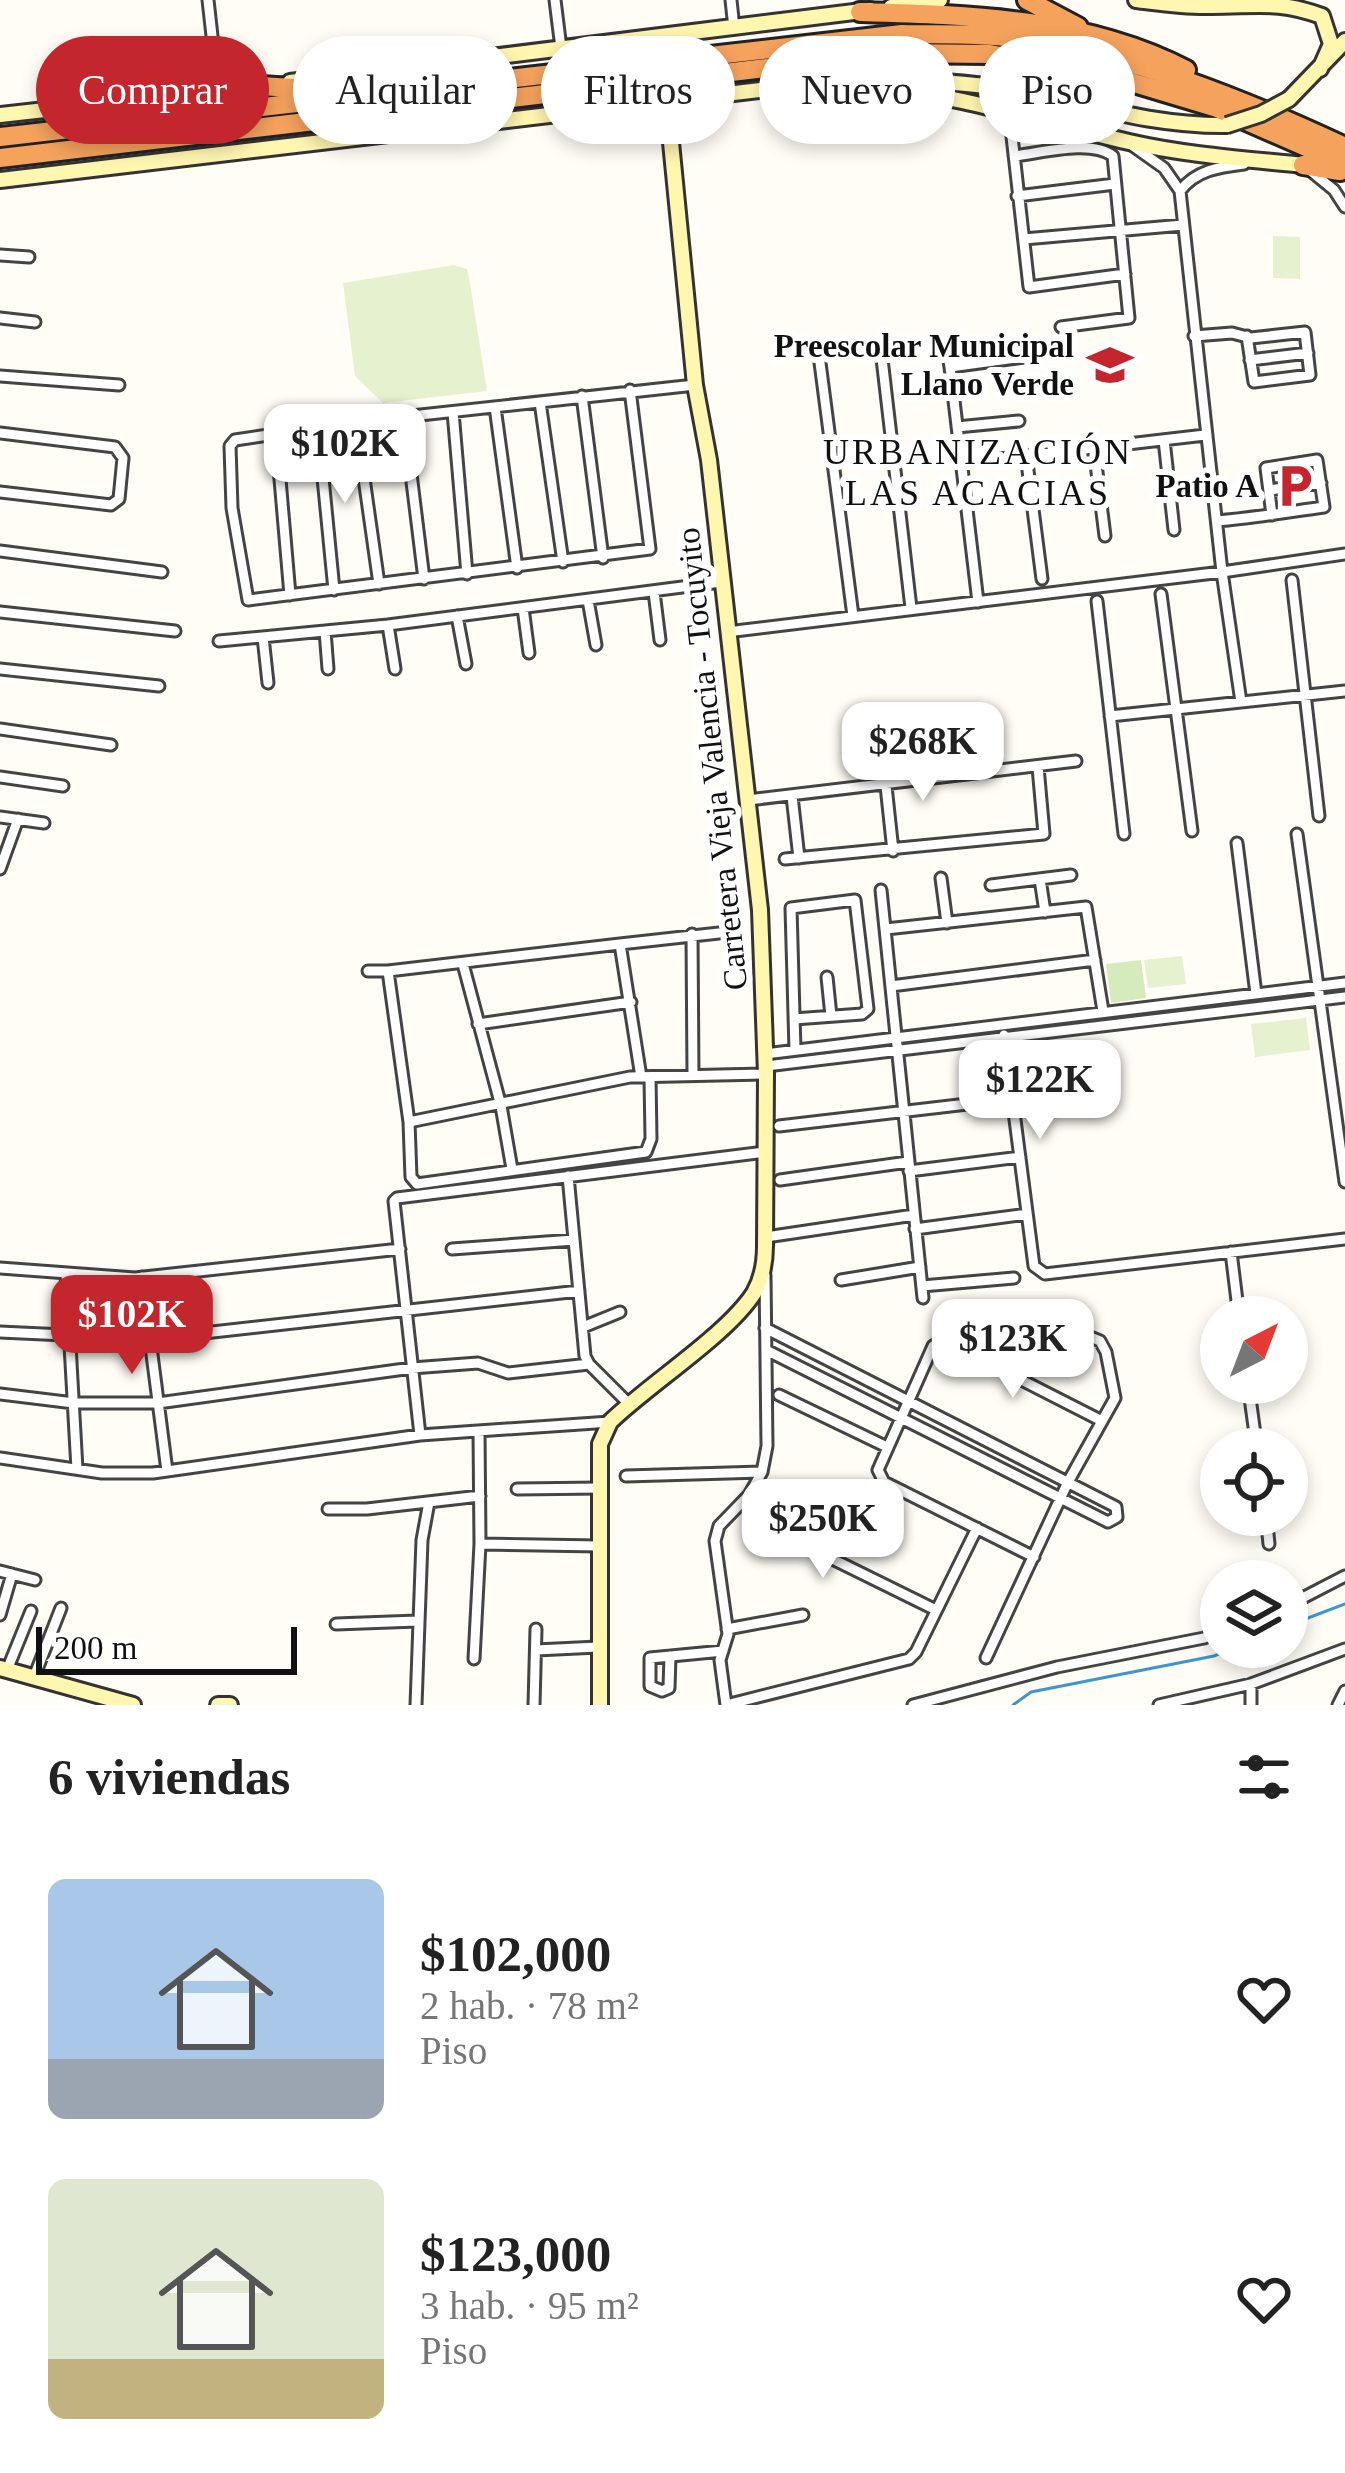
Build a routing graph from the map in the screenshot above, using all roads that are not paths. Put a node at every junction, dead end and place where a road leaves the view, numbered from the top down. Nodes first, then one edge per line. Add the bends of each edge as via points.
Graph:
1 (208, 0) edge
2 (554, 0) edge
3 (731, 0) edge
4 (940, 0) edge
5 (1027, 0) edge
6 (1136, 0) edge
7 (860, 11) junction
8 (734, 28) junction
9 (212, 36) edge
10 (559, 36) edge
11 (665, 36) edge
12 (1089, 36) edge
13 (1095, 36) edge
14 (1345, 41) edge
15 (1135, 46) edge
16 (541, 51) edge
17 (1320, 69) junction
18 (517, 77) edge
19 (955, 82) edge
20 (269, 85) edge
21 (1244, 100) junction
22 (293, 103) edge
23 (36, 111) edge
24 (0, 115) edge
25 (541, 117) edge
26 (0, 137) edge
27 (1135, 142) edge
28 (671, 144) edge
29 (1012, 144) edge
30 (1126, 144) edge
31 (1345, 147) edge
32 (1013, 156) junction
33 (0, 158) edge
34 (1272, 162) junction
35 (1303, 165) junction
36 (1345, 168) edge
37 (0, 180) edge
38 (1114, 184) junction
39 (1180, 191) junction
40 (1017, 196) junction
41 (1345, 207) edge
42 (1183, 225) junction
43 (1120, 231) junction
44 (1024, 239) junction
45 (0, 255) edge
46 (29, 257) dead end
47 (1125, 274) junction
48 (0, 318) edge
49 (35, 322) dead end
50 (1060, 327) dead end
51 (1194, 336) junction
52 (1247, 336) junction
53 (946, 342) dead end
54 (881, 350) dead end
55 (1307, 353) junction
56 (819, 355) dead end
57 (1024, 357) dead end
58 (1250, 360) junction
59 (950, 367) junction
60 (0, 376) edge
61 (695, 385) junction
62 (119, 386) dead end
63 (630, 390) junction
64 (582, 396) junction
65 (541, 402) junction
66 (495, 406) junction
67 (453, 412) junction
68 (404, 416) junction
69 (1018, 421) dead end
70 (356, 422) junction
71 (318, 427) junction
72 (957, 427) junction
73 (0, 433) edge
74 (276, 433) junction
75 (1205, 435) junction
76 (1164, 440) junction
77 (1094, 448) junction
78 (1026, 455) junction
79 (999, 459) dead end
80 (1321, 483) junction
81 (1269, 490) junction
82 (0, 492) edge
83 (1272, 514) junction
84 (1217, 520) junction
85 (1174, 530) dead end
86 (1105, 536) dead end
87 (0, 551) edge
88 (1345, 554) edge
89 (603, 557) junction
90 (563, 562) junction
91 (517, 568) junction
92 (162, 572) dead end
93 (1222, 572) junction
94 (467, 574) junction
95 (424, 579) junction
96 (1042, 579) dead end
97 (1292, 580) dead end
98 (721, 582) junction
99 (380, 584) junction
100 (334, 590) junction
101 (654, 592) junction
102 (1161, 594) dead end
103 (290, 595) junction
104 (588, 600) junction
105 (1097, 601) dead end
106 (978, 602) junction
107 (523, 608) junction
108 (911, 608) junction
109 (0, 612) edge
110 (457, 616) junction
111 (853, 616) junction
112 (388, 625) junction
113 (175, 631) dead end
114 (326, 631) junction
115 (727, 632) junction
116 (263, 637) junction
117 (219, 640) dead end
118 (660, 640) dead end
119 (596, 645) dead end
120 (530, 653) dead end
121 (466, 664) dead end
122 (0, 669) edge
123 (328, 669) dead end
124 (394, 669) dead end
125 (268, 683) dead end
126 (159, 686) dead end
127 (1345, 691) edge
128 (1305, 695) junction
129 (1241, 702) junction
130 (1176, 709) junction
131 (1110, 716) junction
132 (0, 729) edge
133 (111, 745) dead end
134 (1076, 761) dead end
135 (1038, 767) junction
136 (0, 777) edge
137 (63, 786) dead end
138 (886, 786) junction
139 (792, 796) junction
140 (748, 800) junction
141 (1319, 816) dead end
142 (0, 817) edge
143 (18, 819) junction
144 (44, 823) dead end
145 (1192, 831) dead end
146 (1124, 834) dead end
147 (1297, 834) dead end
148 (5, 840) edge
149 (1237, 843) dead end
150 (893, 851) junction
151 (799, 858) junction
152 (785, 860) dead end
153 (0, 869) edge
154 (1071, 875) dead end
155 (941, 878) dead end
156 (1040, 879) junction
157 (991, 885) dead end
158 (880, 890) dead end
159 (1045, 912) junction
160 (947, 922) junction
161 (886, 929) junction
162 (719, 933) dead end
163 (692, 934) junction
164 (620, 944) junction
165 (1095, 960) junction
166 (463, 964) junction
167 (368, 971) dead end
168 (388, 971) junction
169 (826, 977) dead end
170 (1345, 983) edge
171 (891, 986) junction
172 (1317, 986) junction
173 (1256, 994) junction
174 (1345, 997) edge
175 (1319, 1000) junction
176 (631, 1002) junction
177 (1103, 1011) junction
178 (831, 1016) junction
179 (794, 1019) junction
180 (478, 1024) junction
181 (1003, 1024) junction
182 (1004, 1037) junction
183 (896, 1043) junction
184 (795, 1050) junction
185 (1344, 1056) edge
186 (1329, 1058) junction
187 (766, 1065) junction
188 (693, 1076) junction
189 (645, 1077) junction
190 (1010, 1100) junction
191 (501, 1106) junction
192 (1340, 1112) edge
193 (902, 1113) junction
194 (409, 1122) junction
195 (779, 1126) dead end
196 (765, 1152) junction
197 (1020, 1157) junction
198 (908, 1167) junction
199 (512, 1169) junction
200 (1344, 1174) edge
201 (568, 1176) junction
202 (780, 1180) dead end
203 (1027, 1214) junction
204 (914, 1215) junction
205 (915, 1229) junction
206 (766, 1237) junction
207 (1345, 1239) edge
208 (574, 1240) junction
209 (400, 1249) junction
210 (452, 1249) dead end
211 (1231, 1252) junction
212 (765, 1264) junction
213 (0, 1268) edge
214 (920, 1268) junction
215 (66, 1274) junction
216 (142, 1277) junction
217 (1014, 1278) dead end
218 (841, 1280) dead end
219 (579, 1292) junction
220 (1236, 1296) edge
221 (406, 1307) junction
222 (620, 1312) dead end
223 (583, 1327) junction
224 (765, 1328) junction
225 (0, 1331) edge
226 (70, 1335) junction
227 (150, 1339) junction
228 (766, 1350) junction
229 (589, 1364) junction
230 (992, 1366) junction
231 (412, 1367) junction
232 (0, 1394) edge
233 (778, 1395) dead end
234 (909, 1401) junction
235 (74, 1402) junction
236 (158, 1403) junction
237 (629, 1404) junction
238 (902, 1418) junction
239 (1102, 1421) junction
240 (610, 1422) junction
241 (479, 1431) junction
242 (420, 1435) junction
243 (887, 1447) junction
244 (0, 1458) edge
245 (77, 1469) junction
246 (167, 1471) junction
247 (762, 1472) junction
248 (626, 1475) dead end
249 (1068, 1482) junction
250 (600, 1488) junction
251 (517, 1490) dead end
252 (749, 1495) junction
253 (479, 1496) junction
254 (1061, 1498) junction
255 (428, 1502) junction
256 (328, 1509) dead end
257 (977, 1528) junction
258 (1268, 1536) edge
259 (480, 1544) junction
260 (1269, 1544) dead end
261 (599, 1546) junction
262 (1034, 1557) junction
263 (0, 1570) edge
264 (13, 1574) junction
265 (1345, 1576) edge
266 (34, 1580) dead end
267 (1308, 1595) edge
268 (61, 1608) dead end
269 (936, 1610) junction
270 (31, 1611) dead end
271 (0, 1615) edge
272 (803, 1615) dead end
273 (417, 1621) junction
274 (337, 1624) dead end
275 (536, 1629) dead end
276 (728, 1629) junction
277 (1200, 1639) edge
278 (598, 1647) junction
279 (1345, 1648) edge
280 (536, 1650) junction
281 (723, 1651) junction
282 (670, 1656) dead end
283 (986, 1658) dead end
284 (474, 1659) dead end
285 (4, 1669) edge
286 (34, 1677) junction
287 (1251, 1684) junction
288 (1345, 1691) edge
289 (133, 1705) edge
290 (218, 1705) edge
291 (230, 1705) edge
292 (416, 1705) edge
293 (535, 1705) edge
294 (600, 1705) edge
295 (726, 1705) edge
296 (914, 1705) edge
297 (1160, 1705) edge
298 (1251, 1705) edge
299 (1338, 1705) edge

1 - 9 street
2 - 10 street
3 - 8 street
4 - 7 street
5 - 13 highway
6 - 17 street via 1296,2 1322,16 1331,44
7 - 8 street
7 - 12 highway via 986,16
8 - 11 street
14 - 17 street
15 - 21 highway
16 - 20 street
17 - 19 street, bridge via 1289,98 1227,125 1133,119
18 - 21 highway via 902,34 1009,37 1113,56
21 - 31 highway
22 - 26 highway
23 - 24 street
25 - 37 street
27 - 34 street
28 - 61 street, Carretera Vieja Valencia - Tocuyito
29 - 32 street
30 - 39 street via 1154,159
32 - 38 street via 1110,151
32 - 40 street
33 - 36 highway via 894,53 989,54 1124,80 1217,108
34 - 35 street
34 - 39 street via 1202,172
35 - 36 highway
35 - 41 street
38 - 40 street
38 - 43 street
39 - 42 street
40 - 44 street
42 - 43 street
42 - 51 street
43 - 44 street
43 - 47 street
44 - 47 street via 1029,287
45 - 46 street
47 - 50 street via 1130,318
48 - 49 street
51 - 52 street
51 - 75 street
52 - 55 street via 1305,332
52 - 58 street
53 - 59 street
54 - 108 street
55 - 58 street
55 - 58 street via 1310,375 1254,382
56 - 111 street
57 - 59 street
59 - 72 street
60 - 62 street
61 - 63 street
61 - 98 street, Carretera Vieja Valencia - Tocuyito
63 - 64 street
63 - 89 street via 650,549
64 - 65 street
64 - 89 street
65 - 66 street
65 - 90 street
66 - 67 street
66 - 91 street
67 - 68 street
67 - 94 street
68 - 70 street
68 - 95 street
69 - 72 street
70 - 71 street
70 - 99 street
71 - 74 street
71 - 100 street
72 - 106 street
73 - 82 street via 115,447 123,458 111,505
74 - 103 street
74 - 103 street via 230,446 232,508 248,600
75 - 76 street
75 - 84 street
76 - 77 street
76 - 85 street
77 - 78 street
77 - 86 street
78 - 79 street
78 - 96 street
80 - 81 street
80 - 81 street via 1317,460 1266,468
80 - 83 street via 1324,507
81 - 83 street
83 - 84 street
84 - 93 street
87 - 92 street
88 - 93 street
89 - 90 street
90 - 91 street
91 - 94 street
93 - 106 street
93 - 129 street
94 - 95 street
95 - 99 street
97 - 128 street
98 - 101 street
98 - 115 street, Carretera Vieja Valencia - Tocuyito
99 - 100 street
100 - 103 street
101 - 104 street
101 - 118 street
102 - 130 street
104 - 107 street
104 - 119 street
105 - 131 street
106 - 108 street
107 - 110 street
107 - 120 street
108 - 111 street
109 - 113 street
110 - 112 street
110 - 121 street
111 - 115 street
112 - 114 street
112 - 124 street
114 - 116 street
114 - 123 street
115 - 140 street, Carretera Vieja Valencia - Tocuyito
116 - 117 street
116 - 125 street
122 - 126 street
127 - 128 street
128 - 129 street
128 - 141 street
129 - 130 street
130 - 131 street
130 - 145 street
131 - 146 street
132 - 133 street
134 - 135 street
135 - 138 street
135 - 150 street via 1044,834
136 - 137 street
138 - 139 street
138 - 150 street
139 - 140 street
139 - 151 street
140 - 187 street, Carretera Vieja Valencia - Tocuyito
142 - 143 street
143 - 144 street
143 - 148 street
147 - 172 street
148 - 153 street
149 - 173 street
150 - 151 street
151 - 152 street
154 - 156 street
155 - 160 street
156 - 157 street
156 - 159 street
158 - 161 street
159 - 160 street
159 - 165 street via 1086,907
160 - 161 street
161 - 171 street
162 - 163 street
163 - 164 street
163 - 188 street
164 - 166 street
164 - 176 street
165 - 171 street
165 - 177 street
166 - 168 street
166 - 180 street
167 - 168 street
168 - 194 street
169 - 178 street
170 - 172 street
171 - 183 street
172 - 173 street
172 - 175 street
173 - 177 street
174 - 175 street
175 - 182 street
175 - 186 street
176 - 180 street
176 - 189 street
177 - 181 street
178 - 179 street
178 - 179 street via 868,1009 854,900 791,908
179 - 184 street
180 - 191 street
181 - 182 street
181 - 183 street
182 - 183 street
182 - 190 street
183 - 184 street
183 - 187 street
183 - 193 street
184 - 187 street
185 - 186 street
186 - 192 street
187 - 188 street
187 - 196 street, Carretera Vieja Valencia - Tocuyito
188 - 189 street
189 - 191 street
189 - 199 street via 646,1152
190 - 193 street
190 - 197 street
191 - 194 street
191 - 199 street
192 - 200 street
193 - 195 street
193 - 198 street
194 - 199 street via 417,1184
196 - 201 street
196 - 206 street, Carretera Vieja Valencia - Tocuyito
197 - 198 street
197 - 203 street
198 - 202 street
198 - 204 street
201 - 208 street
201 - 209 street via 400,1196
203 - 205 street
203 - 211 street via 1034,1266 1045,1274
204 - 205 street
204 - 206 street
205 - 214 street
206 - 212 street, Carretera Vieja Valencia - Tocuyito
207 - 211 street
208 - 210 street
208 - 219 street
209 - 216 street
209 - 221 street
211 - 220 street
212 - 224 street
212 - 237 street, Carretera Vieja Valencia - Tocuyito via 728,1322
213 - 215 street
214 - 217 street via 922,1292
214 - 218 street
215 - 216 street
215 - 226 street
216 - 227 street
219 - 221 street
219 - 223 street
221 - 227 street
221 - 231 street
222 - 223 street
223 - 229 street
224 - 228 street
224 - 234 street
225 - 226 street
226 - 227 street
226 - 235 street
227 - 236 street
228 - 238 street
228 - 247 street
229 - 231 street via 508,1373 478,1363
229 - 237 street
230 - 234 street via 937,1342
230 - 239 street
230 - 239 street via 1024,1311 1100,1341 1115,1398
231 - 236 street
231 - 242 street
232 - 235 street
233 - 243 street
234 - 238 street
234 - 249 street
235 - 236 street
235 - 245 street
236 - 246 street
237 - 240 street, Carretera Vieja Valencia - Tocuyito
238 - 243 street
238 - 254 street
239 - 249 street
240 - 241 street
240 - 250 street
241 - 242 street
241 - 253 street
242 - 246 street
243 - 257 street via 878,1470 884,1482
244 - 245 street
245 - 246 street
247 - 248 street
247 - 252 street
249 - 254 street
249 - 254 street via 1116,1507 1117,1517 1108,1522
250 - 251 street
250 - 261 street
252 - 269 street via 802,1544
252 - 276 street via 715,1541
253 - 255 street
253 - 259 street
254 - 262 street
255 - 256 street
255 - 273 street
257 - 262 street
257 - 269 street
258 - 260 street
259 - 261 street
259 - 284 street
261 - 278 street
262 - 283 street
263 - 264 street
264 - 266 street
264 - 271 street
265 - 267 street
268 - 286 street
269 - 295 street via 909,1659
270 - 285 street
272 - 276 street
273 - 274 street
273 - 292 street
275 - 280 street
276 - 281 street
277 - 296 street
278 - 280 street
278 - 294 street
279 - 287 street
280 - 293 street
281 - 282 street
281 - 295 street
285 - 286 street
286 - 289 street
287 - 297 street
287 - 298 street
288 - 299 street
290 - 291 street

